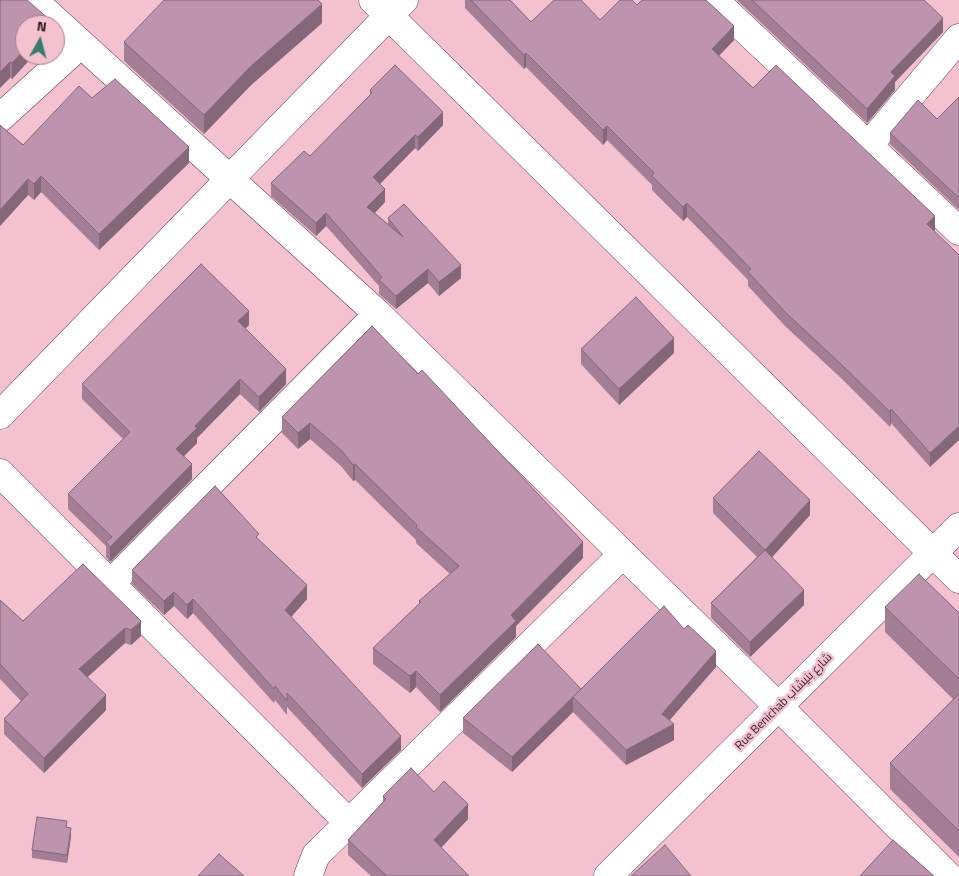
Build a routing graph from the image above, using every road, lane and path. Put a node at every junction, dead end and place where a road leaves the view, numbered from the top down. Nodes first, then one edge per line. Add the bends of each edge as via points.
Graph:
1 (33, 0) edge
2 (714, 0) edge
3 (389, 5) edge
4 (959, 38) edge
5 (81, 44) junction
6 (0, 118) edge
7 (868, 146) junction
8 (231, 178) junction
9 (959, 231) edge
10 (378, 314) junction
11 (0, 415) edge
12 (0, 473) edge
13 (959, 527) edge
14 (623, 554) junction
15 (933, 554) junction
16 (959, 580) edge
17 (110, 584) junction
18 (779, 707) junction
19 (348, 822) junction
20 (308, 876) edge
21 (608, 876) edge
22 (948, 876) edge

1 - 5 street
2 - 7 street
3 - 8 street
3 - 15 street
4 - 7 street
5 - 6 street
5 - 8 street
7 - 9 street
8 - 10 street
8 - 11 street
10 - 14 street
10 - 17 street
12 - 17 street
13 - 15 street, Rue Benichab شارع بنيشاب
14 - 18 street
14 - 19 street
15 - 16 street
15 - 18 street, Rue Benichab شارع بنيشاب
17 - 19 street
18 - 21 street, Rue Benichab شارع بنيشاب
18 - 22 street via 894,841
19 - 20 street via 316,855

